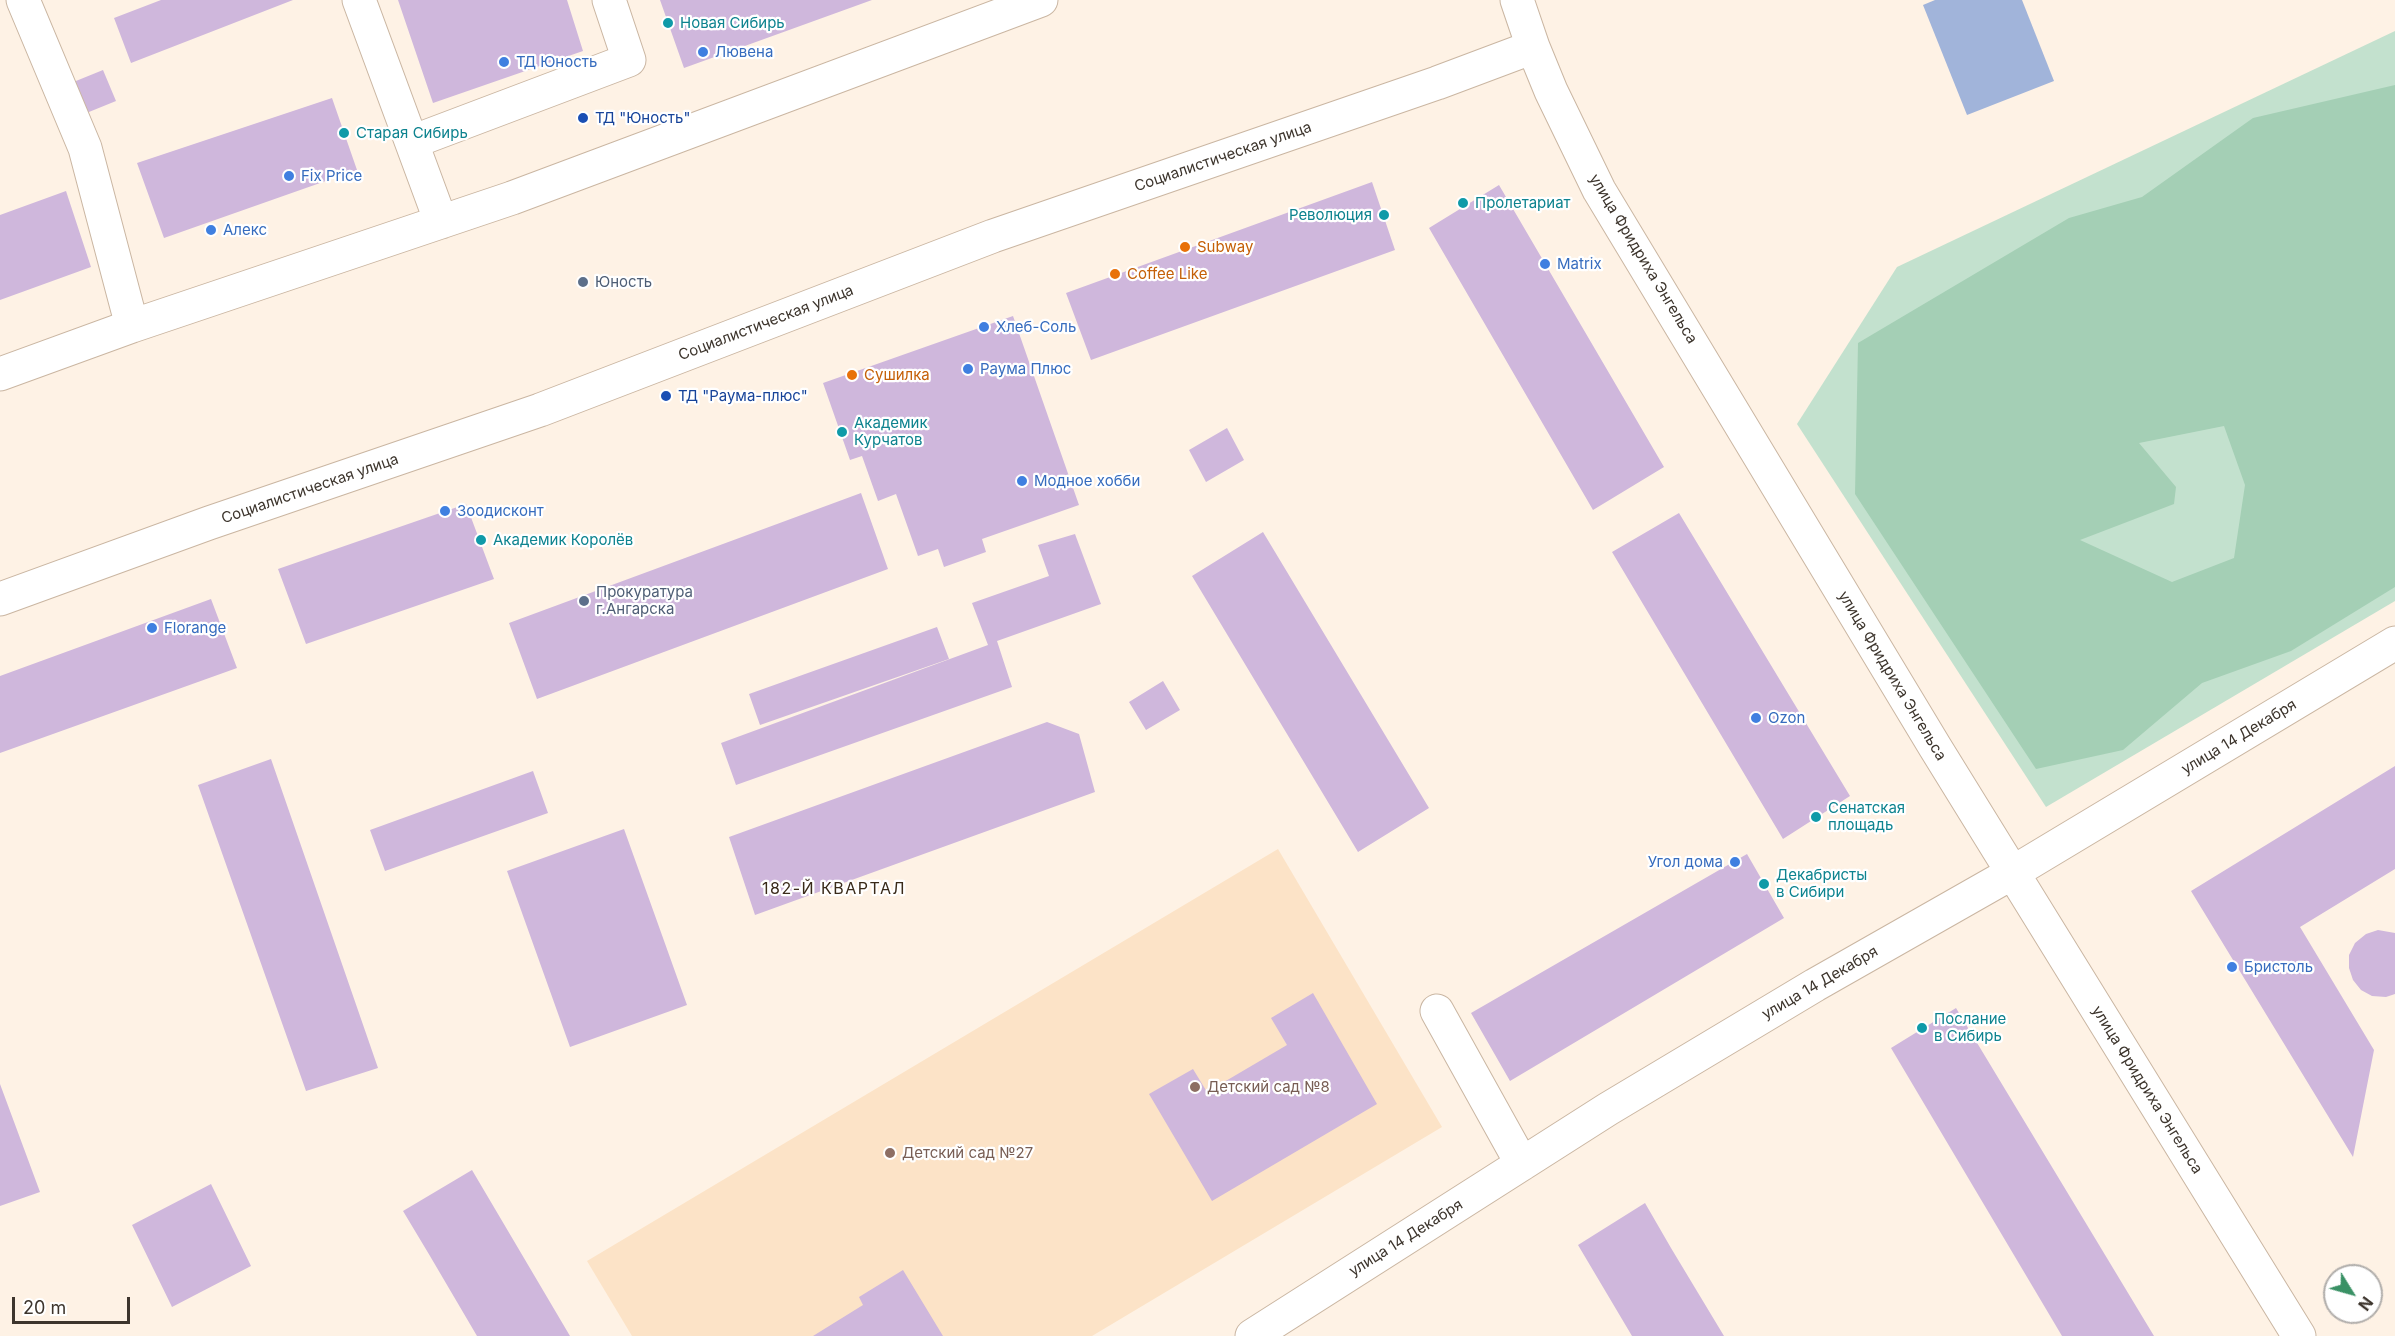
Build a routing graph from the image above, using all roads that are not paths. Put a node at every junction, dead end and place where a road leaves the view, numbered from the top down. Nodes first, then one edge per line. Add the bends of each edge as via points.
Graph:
1 (23, 0) edge
2 (359, 0) edge
3 (609, 0) edge
4 (1041, 0) edge
5 (1518, 0) edge
6 (1533, 47) junction
7 (412, 142) junction
8 (441, 222) junction
9 (132, 326) junction
10 (0, 374) edge
11 (0, 599) edge
12 (2395, 644) edge
13 (2012, 873) junction
14 (1437, 1011) dead end
15 (1522, 1164) junction
16 (1252, 1336) edge
17 (2299, 1336) edge

1 - 9 street via 86,148
2 - 7 street
3 - 7 street via 629,60
4 - 8 street
5 - 6 street, улица Фридриха Энгельса
6 - 11 street, Социалистическая улица via 993,236 540,410
6 - 13 street, улица Фридриха Энгельса via 1599,190
7 - 8 street
8 - 9 street
9 - 10 street
12 - 13 street, улица 14 Декабря
13 - 15 street, улица 14 Декабря via 1805,991
13 - 17 street, улица Фридриха Энгельса
14 - 15 street
15 - 16 street, улица 14 Декабря

